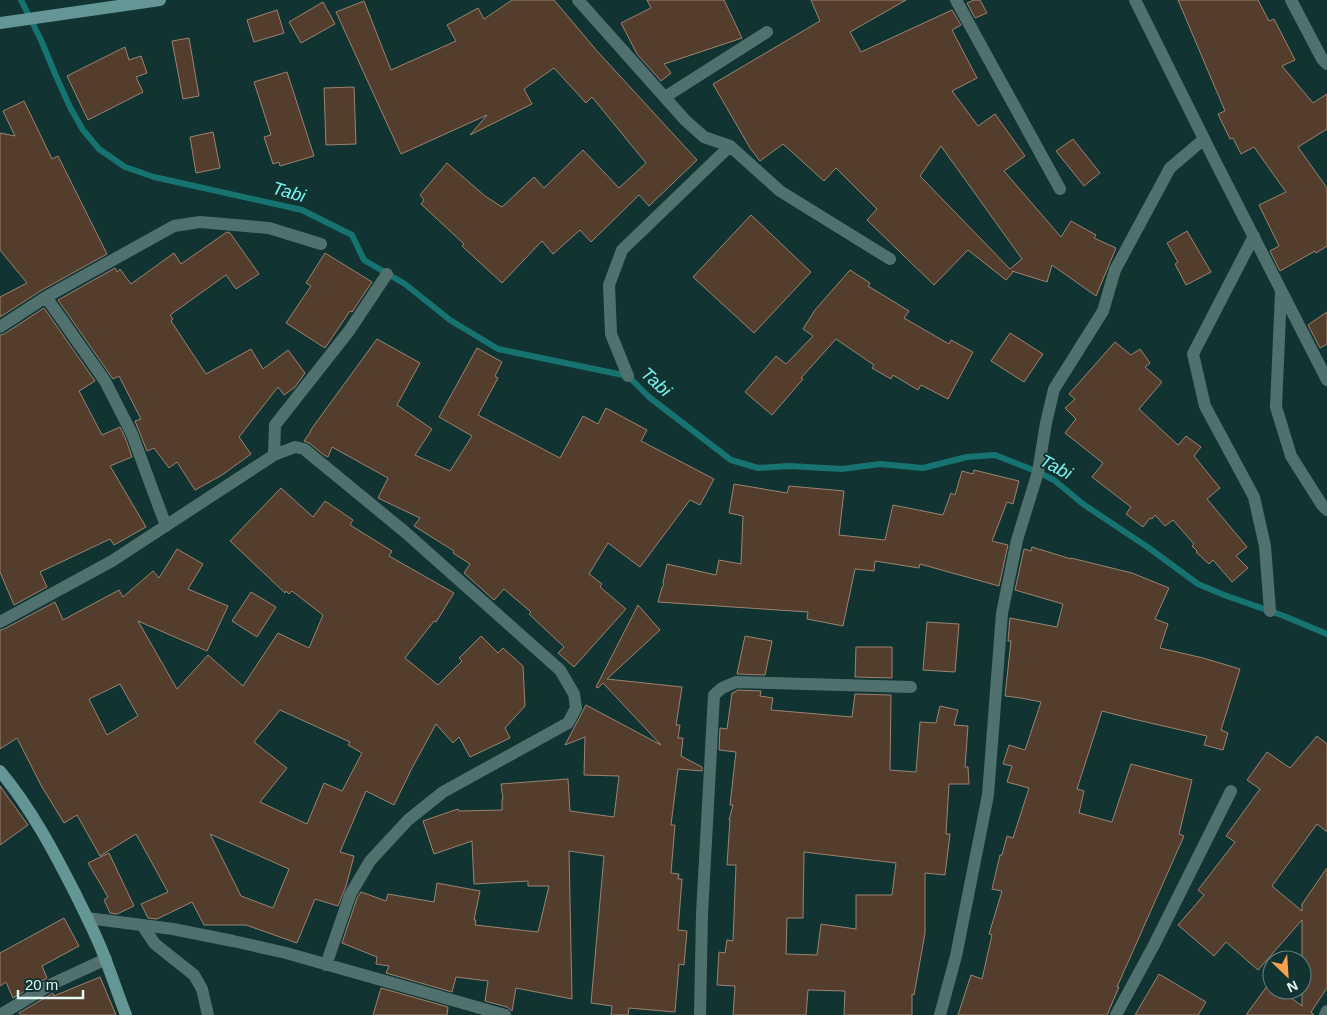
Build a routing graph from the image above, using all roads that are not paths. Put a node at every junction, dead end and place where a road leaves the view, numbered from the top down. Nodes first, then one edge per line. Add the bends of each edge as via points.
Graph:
1 (160, 0) edge
2 (578, 0) edge
3 (956, 0) edge
4 (1136, 0) edge
5 (1291, 0) edge
6 (4, 22) edge
7 (767, 32) dead end
8 (1327, 64) edge
9 (664, 97) junction
10 (1204, 139) junction
11 (730, 146) junction
12 (1060, 189) dead end
13 (1254, 236) junction
14 (321, 244) dead end
15 (890, 259) dead end
16 (387, 274) dead end
17 (1281, 290) junction
18 (46, 297) junction
19 (0, 327) edge
20 (628, 376) dead end
21 (1327, 380) edge
22 (274, 455) junction
23 (1327, 510) edge
24 (166, 526) junction
25 (1270, 611) dead end
26 (0, 622) edge
27 (911, 687) dead end
28 (0, 771) edge
29 (1231, 791) dead end
30 (87, 918) junction
31 (142, 925) junction
32 (106, 959) junction
33 (326, 965) junction
34 (1327, 1011) edge
35 (0, 1015) edge
36 (126, 1015) edge
37 (208, 1015) edge
38 (505, 1015) edge
39 (700, 1015) edge
40 (940, 1015) edge
41 (1116, 1015) edge
42 (1325, 1015) edge

1 - 6 street
2 - 9 street
3 - 12 street
4 - 10 street
5 - 8 street
7 - 9 street
9 - 11 street via 704,137
10 - 13 street
10 - 40 street via 1170,168 1115,270 1103,311 1054,389 1038,472 1017,540 1002,612 988,795 956,956
11 - 15 street via 780,191
11 - 20 street via 622,250 609,285 611,334
13 - 17 street
13 - 25 street via 1193,354 1205,406 1254,497 1264,546
14 - 18 street via 269,228 200,222 174,226
16 - 22 street via 349,330 275,425
17 - 21 street
17 - 23 street via 1276,407 1291,456
18 - 19 street
18 - 24 street via 105,381 132,434
22 - 24 street
22 - 33 street via 295,447 304,449 398,526 560,670 574,694 576,708 568,723 443,792 408,820 370,860 350,895
24 - 26 street via 112,561
27 - 39 street via 736,682 714,695
28 - 30 street via 37,822
29 - 41 street
30 - 31 street
30 - 32 street
31 - 33 street via 233,941
31 - 37 street via 155,944 194,975 202,989
32 - 35 street via 52,984
32 - 36 street
33 - 38 street
34 - 42 street

